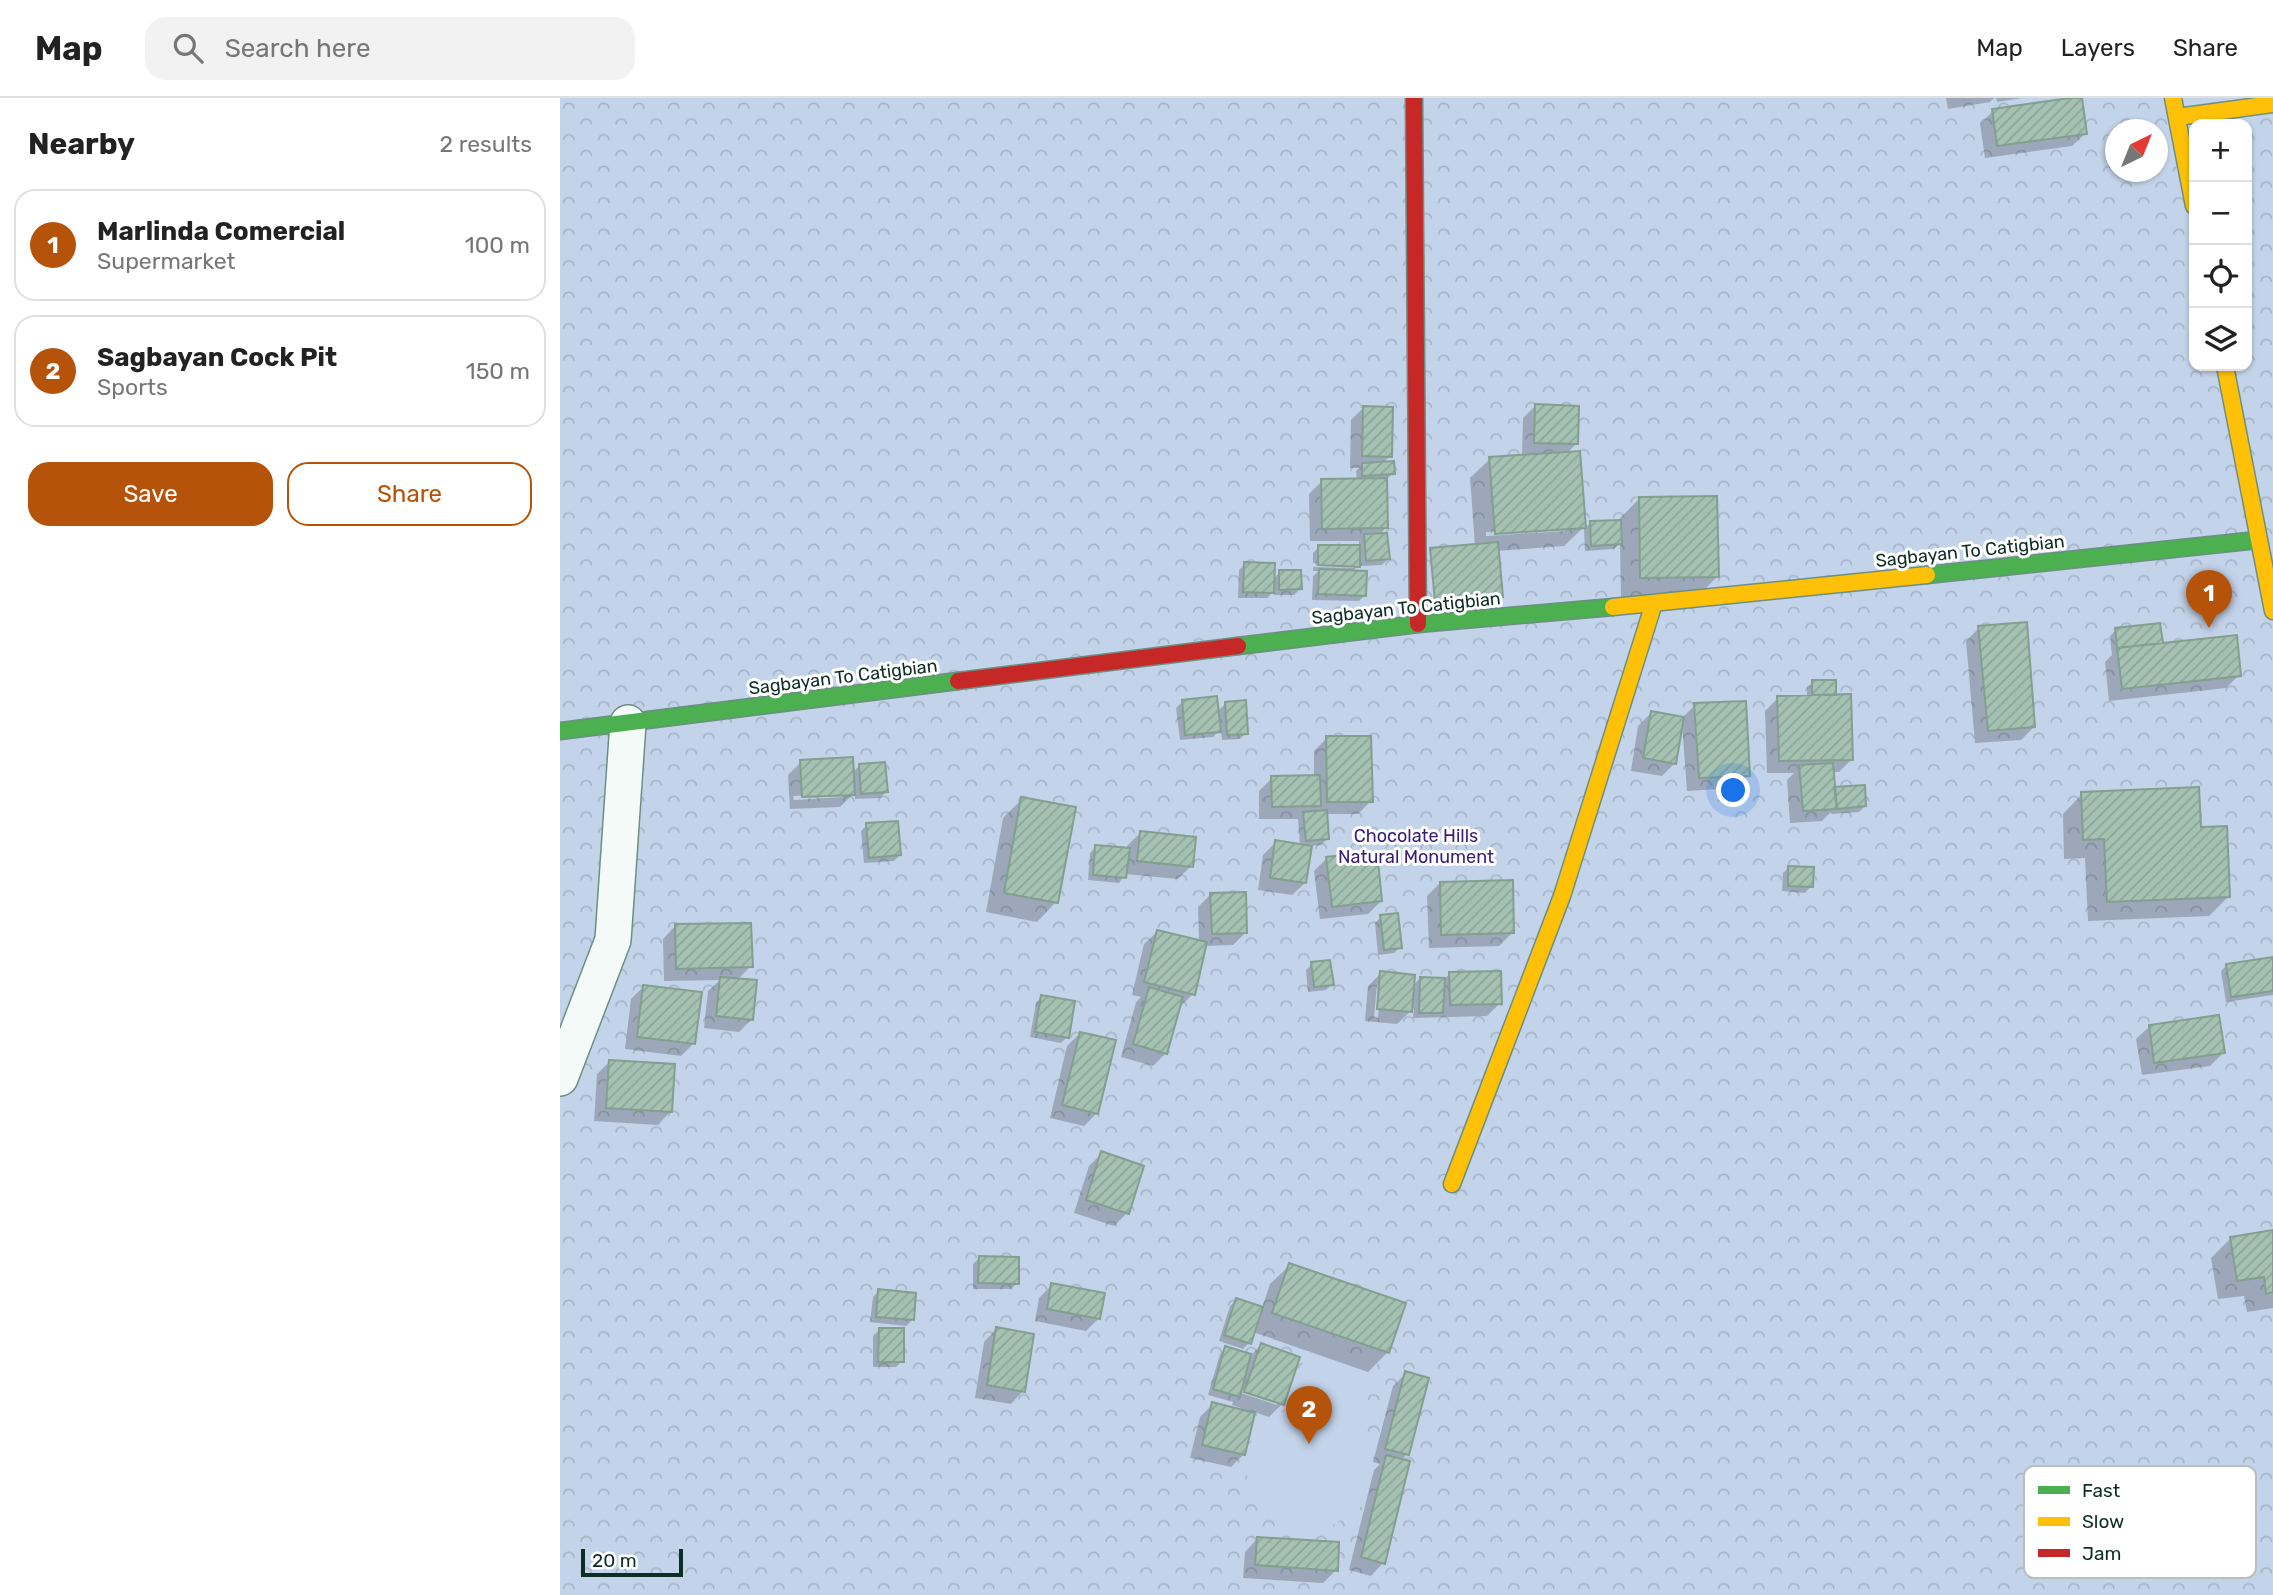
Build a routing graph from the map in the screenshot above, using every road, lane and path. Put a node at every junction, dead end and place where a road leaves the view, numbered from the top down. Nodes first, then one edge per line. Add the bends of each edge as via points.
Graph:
1 (1414, 98) edge
2 (2173, 98) edge
3 (2273, 104) edge
4 (2177, 117) junction
5 (2189, 182) edge
6 (2226, 371) edge
7 (2258, 540) junction
8 (1654, 603) junction
9 (2273, 611) edge
10 (1418, 624) junction
11 (628, 723) junction
12 (560, 731) edge
13 (560, 1077) edge
14 (1452, 1184) dead end

1 - 10 main road
2 - 4 main road
3 - 4 main road
4 - 5 main road
6 - 7 main road
7 - 8 main road, Sagbayan To Catigbian
7 - 9 main road
8 - 10 main road, Sagbayan To Catigbian
8 - 14 main road via 1562,896
10 - 11 main road, Sagbayan To Catigbian
11 - 12 main road, Sagbayan To Catigbian
11 - 13 street via 613,940

